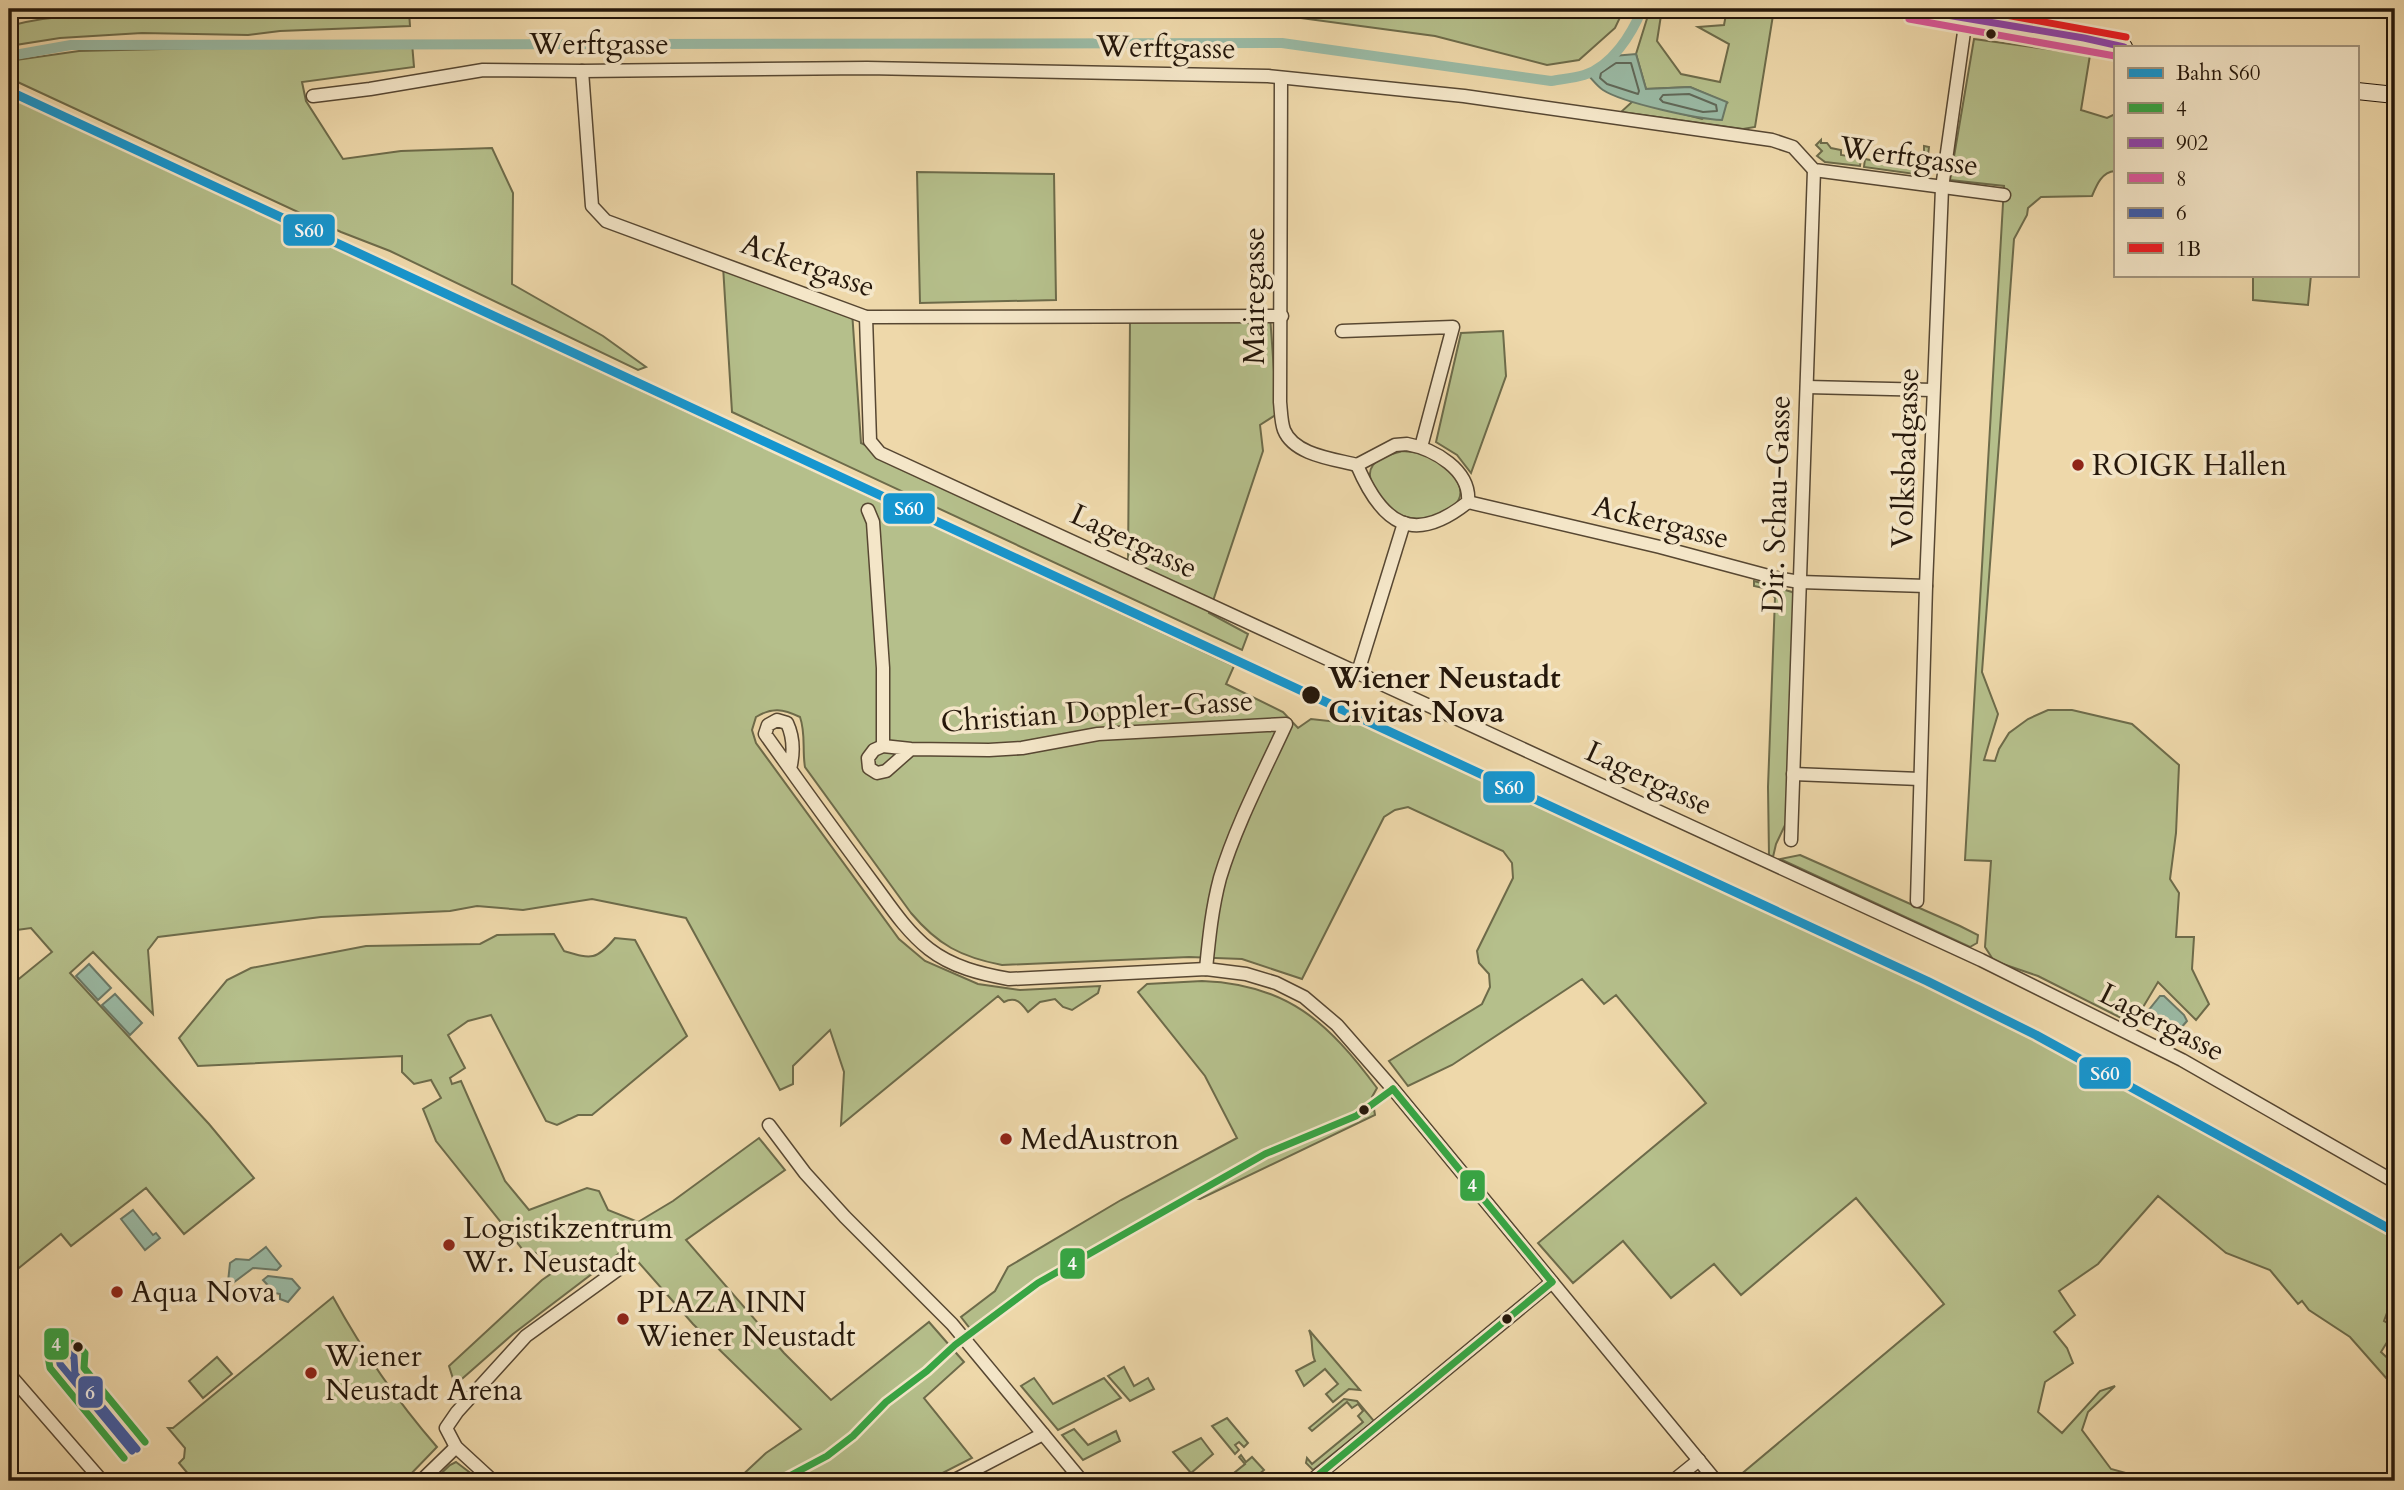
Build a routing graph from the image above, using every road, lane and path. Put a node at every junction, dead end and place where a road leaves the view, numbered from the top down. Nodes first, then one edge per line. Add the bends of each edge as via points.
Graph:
1 (1911, 9) edge
2 (1966, 18) junction
3 (2119, 46) edge
4 (582, 71) junction
5 (1281, 78) junction
6 (2358, 91) edge
7 (2395, 95) edge
8 (313, 96) dead end
9 (1814, 170) junction
10 (1942, 188) junction
11 (2004, 195) dead end
12 (1282, 316) junction
13 (866, 317) junction
14 (1342, 331) dead end
15 (1807, 387) junction
16 (1933, 390) junction
17 (1421, 447) junction
18 (1357, 465) junction
19 (1468, 502) junction
20 (868, 509) dead end
21 (1404, 523) junction
22 (1800, 582) junction
23 (1926, 586) junction
24 (1358, 672) junction
25 (883, 746) junction
26 (911, 749) junction
27 (790, 769) dead end
28 (1793, 774) junction
29 (1920, 779) junction
30 (1791, 840) dead end
31 (1917, 901) dead end
32 (1206, 969) junction
33 (769, 1125) dead end
34 (2395, 1182) edge
35 (627, 1263) dead end
36 (1552, 1282) junction
37 (9, 1374) edge
38 (1043, 1434) junction
39 (456, 1447) junction
40 (1699, 1460) junction
41 (102, 1481) edge
42 (421, 1481) edge
43 (493, 1481) edge
44 (953, 1481) edge
45 (1082, 1481) edge
46 (1311, 1481) edge
47 (1673, 1481) edge
48 (1716, 1481) edge

1 - 2 main road
2 - 3 main road
2 - 10 street, Volksbadgasse
4 - 5 street, Werftgasse via 867,68
4 - 8 street, Werftgasse via 483,70
4 - 13 street, Ackergasse via 592,206 606,221
5 - 9 street, Werftgasse via 1464,96 1784,142
5 - 12 street, Mairegasse
6 - 7 main road
9 - 10 street, Werftgasse
9 - 15 street, Dir. Schau-Gasse
10 - 11 street, Werftgasse
10 - 16 street, Volksbadgasse
12 - 13 street, Ackergasse
12 - 18 street, Mairegasse via 1284,431 1297,446
13 - 24 street, Lagergasse via 870,441 880,453
14 - 17 street via 1453,327
15 - 16 street
15 - 22 street, Dir. Schau-Gasse
16 - 23 street, Volksbadgasse
17 - 18 street via 1395,446
17 - 19 street via 1452,466 1469,495
18 - 21 street via 1379,507
19 - 21 street via 1428,526
19 - 22 street, Ackergasse
20 - 25 street, Christian Doppler-Gasse via 873,522 883,668
21 - 24 street
22 - 23 street, Ackergasse
22 - 28 street, Dir. Schau-Gasse
23 - 29 street, Volksbadgasse
24 - 34 street, Lagergasse via 1981,960 2182,1060
25 - 26 street, Christian Doppler-Gasse
25 - 26 street, Christian Doppler-Gasse via 868,758 869,768 877,773 886,771
26 - 32 street, Christian Doppler-Gasse via 1022,748 1098,734 1286,724 1220,878
27 - 32 street via 908,930 955,964 1009,979
28 - 29 street
28 - 30 street, Dir. Schau-Gasse
29 - 31 street, Volksbadgasse
32 - 36 street via 1276,983 1304,997 1337,1025
33 - 38 street via 805,1173 923,1293
35 - 39 street via 526,1336 446,1428
36 - 40 street
36 - 46 street
37 - 41 street
38 - 44 street
38 - 45 street
39 - 42 street
39 - 43 street
40 - 47 street
40 - 48 street

